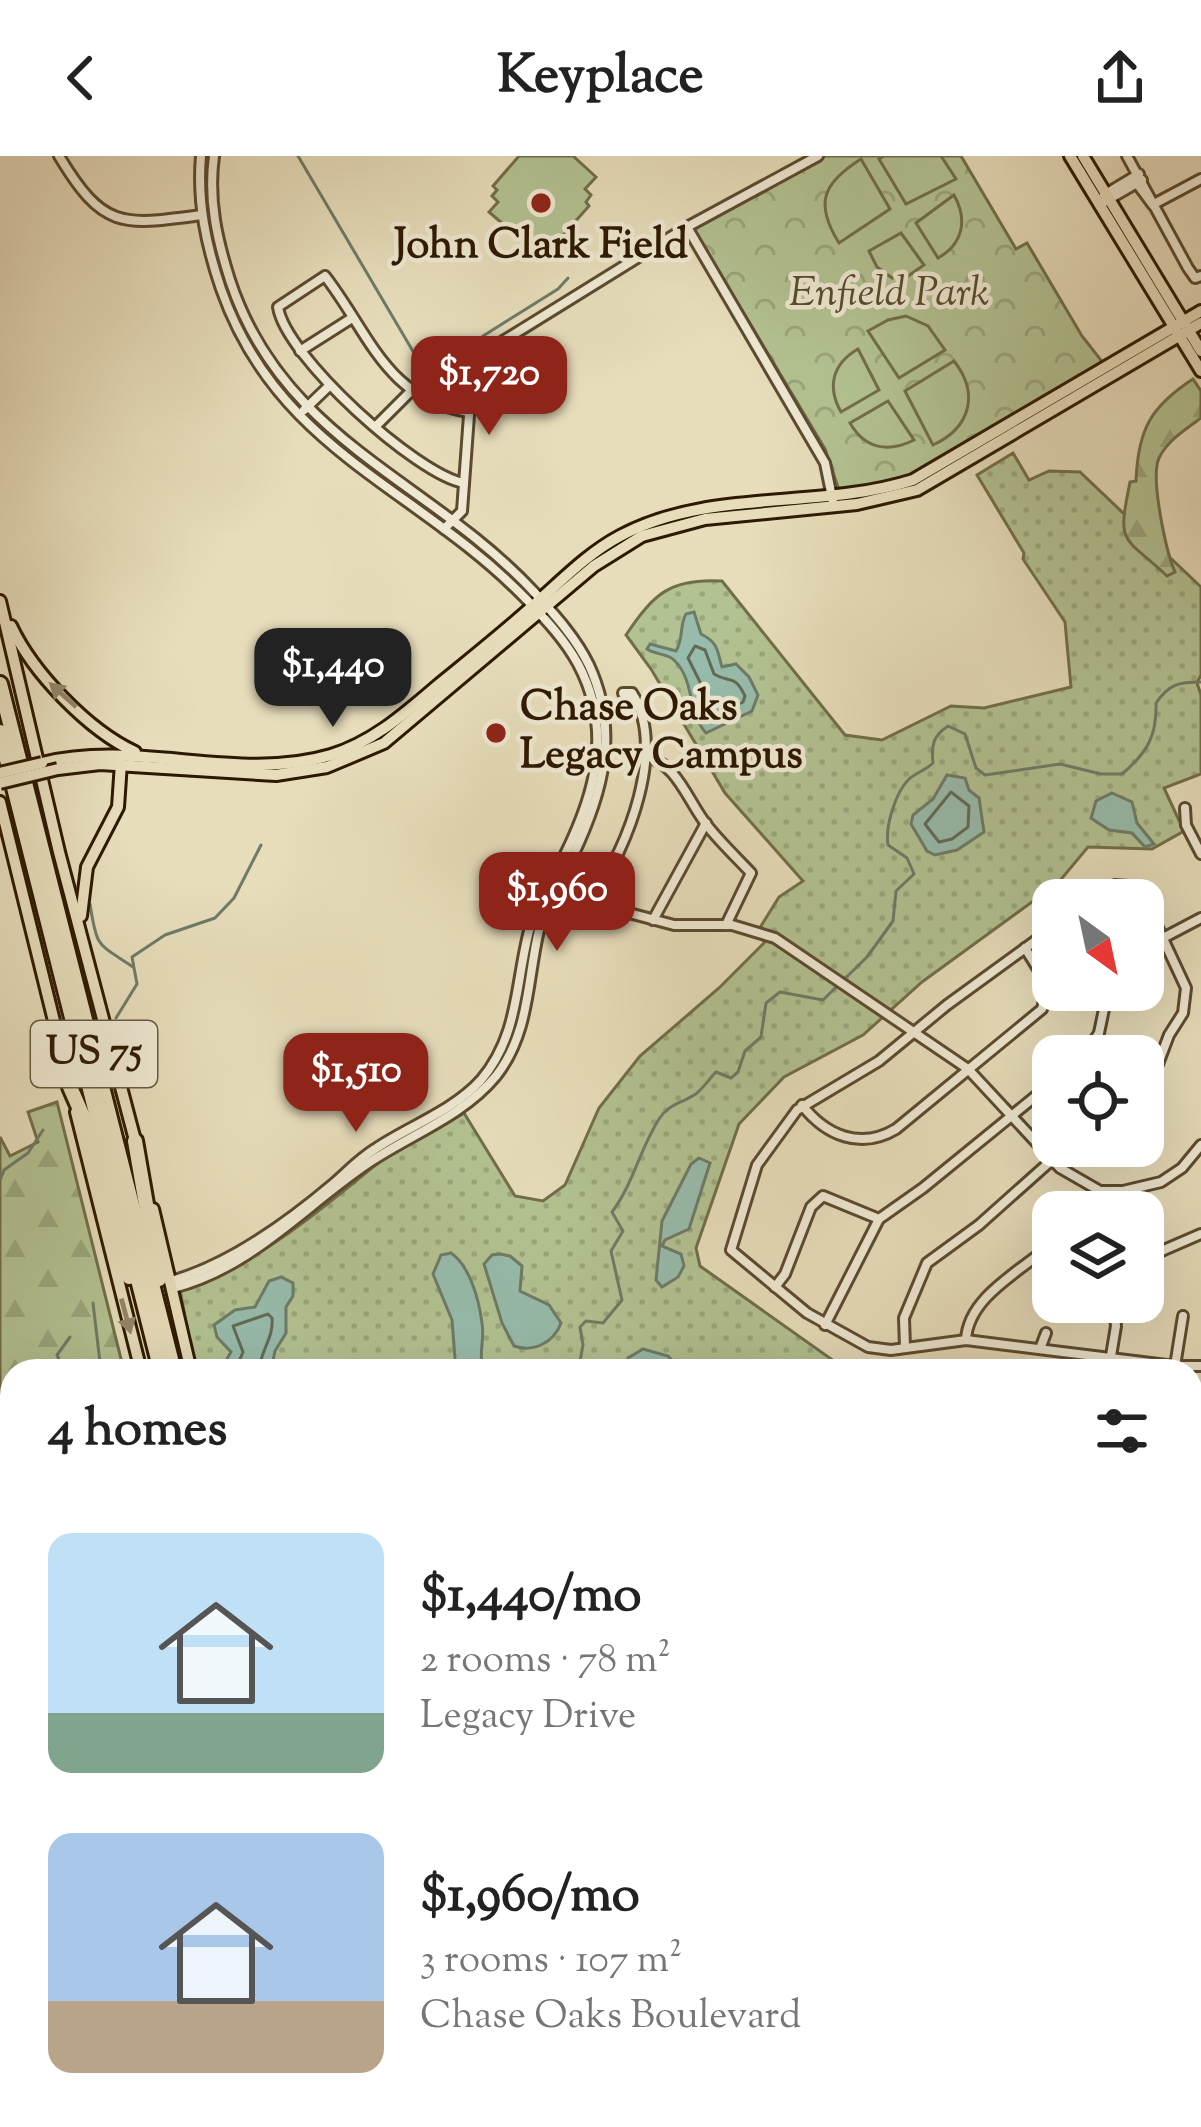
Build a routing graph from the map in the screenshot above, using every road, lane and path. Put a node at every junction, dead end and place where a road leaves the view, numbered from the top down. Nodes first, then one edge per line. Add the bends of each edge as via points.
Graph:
1 (59, 156) edge
2 (201, 156) edge
3 (214, 156) edge
4 (818, 156) edge
5 (1070, 156) edge
6 (1083, 156) edge
7 (1127, 156) edge
8 (1138, 179) junction
9 (1201, 179) edge
10 (1103, 200) junction
11 (1153, 205) junction
12 (213, 214) junction
13 (201, 215) junction
14 (687, 227) junction
15 (1199, 277) edge
16 (236, 297) junction
17 (225, 299) junction
18 (1201, 311) edge
19 (352, 318) junction
20 (1201, 323) edge
21 (1181, 329) junction
22 (503, 341) dead end
23 (300, 351) junction
24 (1201, 351) edge
25 (272, 364) junction
26 (1201, 371) edge
27 (261, 373) junction
28 (466, 377) dead end
29 (329, 386) junction
30 (412, 389) junction
31 (306, 407) junction
32 (469, 412) junction
33 (298, 417) junction
34 (376, 425) junction
35 (464, 483) junction
36 (833, 502) junction
37 (451, 520) junction
38 (444, 529) junction
39 (0, 600) edge
40 (540, 606) junction
41 (0, 684) edge
42 (623, 693) dead end
43 (0, 732) edge
44 (144, 755) junction
45 (643, 755) junction
46 (121, 759) junction
47 (203, 760) junction
48 (57, 764) junction
49 (76, 765) junction
50 (276, 770) junction
51 (194, 772) junction
52 (0, 773) edge
53 (0, 783) edge
54 (0, 802) edge
55 (1185, 808) dead end
56 (706, 824) junction
57 (0, 832) edge
58 (58, 852) junction
59 (1201, 854) edge
60 (559, 876) junction
61 (594, 895) junction
62 (1201, 919) edge
63 (653, 920) junction
64 (726, 926) junction
65 (83, 937) junction
66 (32, 938) junction
67 (1164, 938) edge
68 (1164, 940) edge
69 (1032, 943) edge
70 (1025, 948) junction
71 (916, 1031) junction
72 (1164, 1047) edge
73 (968, 1069) junction
74 (70, 1087) junction
75 (1032, 1098) edge
76 (802, 1105) junction
77 (1011, 1114) junction
78 (1032, 1137) edge
79 (135, 1141) junction
80 (1201, 1145) edge
81 (1045, 1167) edge
82 (1061, 1167) edge
83 (1100, 1191) edge
84 (1124, 1191) edge
85 (879, 1219) junction
86 (1201, 1234) edge
87 (1164, 1250) edge
88 (1032, 1261) edge
89 (172, 1284) junction
90 (775, 1287) junction
91 (142, 1292) junction
92 (1183, 1316) dead end
93 (1116, 1323) edge
94 (825, 1325) junction
95 (163, 1326) junction
96 (1046, 1333) dead end
97 (966, 1340) junction
98 (905, 1347) junction
99 (1040, 1348) junction
100 (1111, 1356) junction
101 (138, 1359) edge
102 (158, 1359) edge
103 (171, 1359) edge
104 (188, 1359) edge
105 (1130, 1359) edge
106 (1176, 1359) edge

1 - 13 street via 86,198 112,217
2 - 13 street
3 - 12 street
4 - 14 street
5 - 10 main road
6 - 10 main road
7 - 8 street
8 - 10 street
8 - 11 street
9 - 11 street
10 - 21 main road
11 - 15 street
12 - 13 street
12 - 16 street
13 - 17 street
14 - 22 street
14 - 36 street via 825,463
16 - 17 street
16 - 25 street
17 - 27 street
18 - 21 main road
19 - 23 street
19 - 23 street via 325,276 277,309
19 - 30 street via 383,368
20 - 21 main road
21 - 24 main road
21 - 26 main road
21 - 36 main road via 913,480
23 - 29 street
25 - 27 street
25 - 31 street
27 - 33 street
28 - 32 street
29 - 31 street
29 - 34 street
30 - 32 street via 442,408
30 - 34 street
31 - 33 street
31 - 37 street
32 - 35 street
33 - 38 street
34 - 35 street via 434,471
35 - 37 street
36 - 40 main road via 705,515 633,535
37 - 38 street
37 - 40 street via 502,559
38 - 40 street
44 -> 39 main road via 116,741 43,676
39 - 58 main road
40 - 50 main road via 381,738 327,767
40 - 60 street via 585,668 607,731 587,829
41 - 95 highway, US 75
42 - 45 street via 632,693 644,723
43 - 91 highway, US 75
44 - 46 main road
44 - 47 main road
45 - 56 street via 674,773
45 - 61 street via 634,818
46 - 48 main road
46 - 49 main road
46 - 51 main road
46 - 65 main road via 118,807 85,875
47 - 50 main road
47 - 51 main road
48 - 49 main road
48 - 52 main road, bridge
48 - 53 main road, bridge
49 - 58 main road via 109,774 110,813 80,866
50 - 51 main road
54 - 66 main road
55 - 59 street
56 - 63 street
56 - 64 street via 751,873
57 - 66 main road
58 - 65 main road
60 - 61 street
60 - 89 street via 539,926 526,1011 467,1104 403,1137 217,1275
61 - 63 street
62 - 67 street
63 - 64 street
64 - 71 street via 757,931
65 - 79 main road
66 - 74 main road
68 - 72 street via 1184,980 1183,1012
69 - 70 street
70 - 71 street
70 - 73 street via 1048,985 1047,1002
71 - 73 street
71 - 76 street
73 - 76 street via 896,1129 870,1140 828,1131
73 - 77 street
74 - 91 highway via 130,1279
74 -> 101 main road
75 - 77 street
76 - 90 street via 757,1165 730,1242
77 - 78 street
77 - 85 street
79 - 89 main road
79 - 95 highway
80 - 84 street via 1161,1182
81 - 98 street via 927,1263 904,1318
82 - 83 street
85 - 90 street via 819,1198
85 - 94 street
86 - 87 street
88 - 97 street via 977,1306
89 - 104 main road
90 - 94 street
91 - 102 highway, US 75
92 - 106 street
93 - 100 street
94 - 98 street via 868,1347
95 - 103 highway, US 75
96 - 99 street
97 - 98 street
97 - 99 street
99 - 100 street
100 - 105 street

